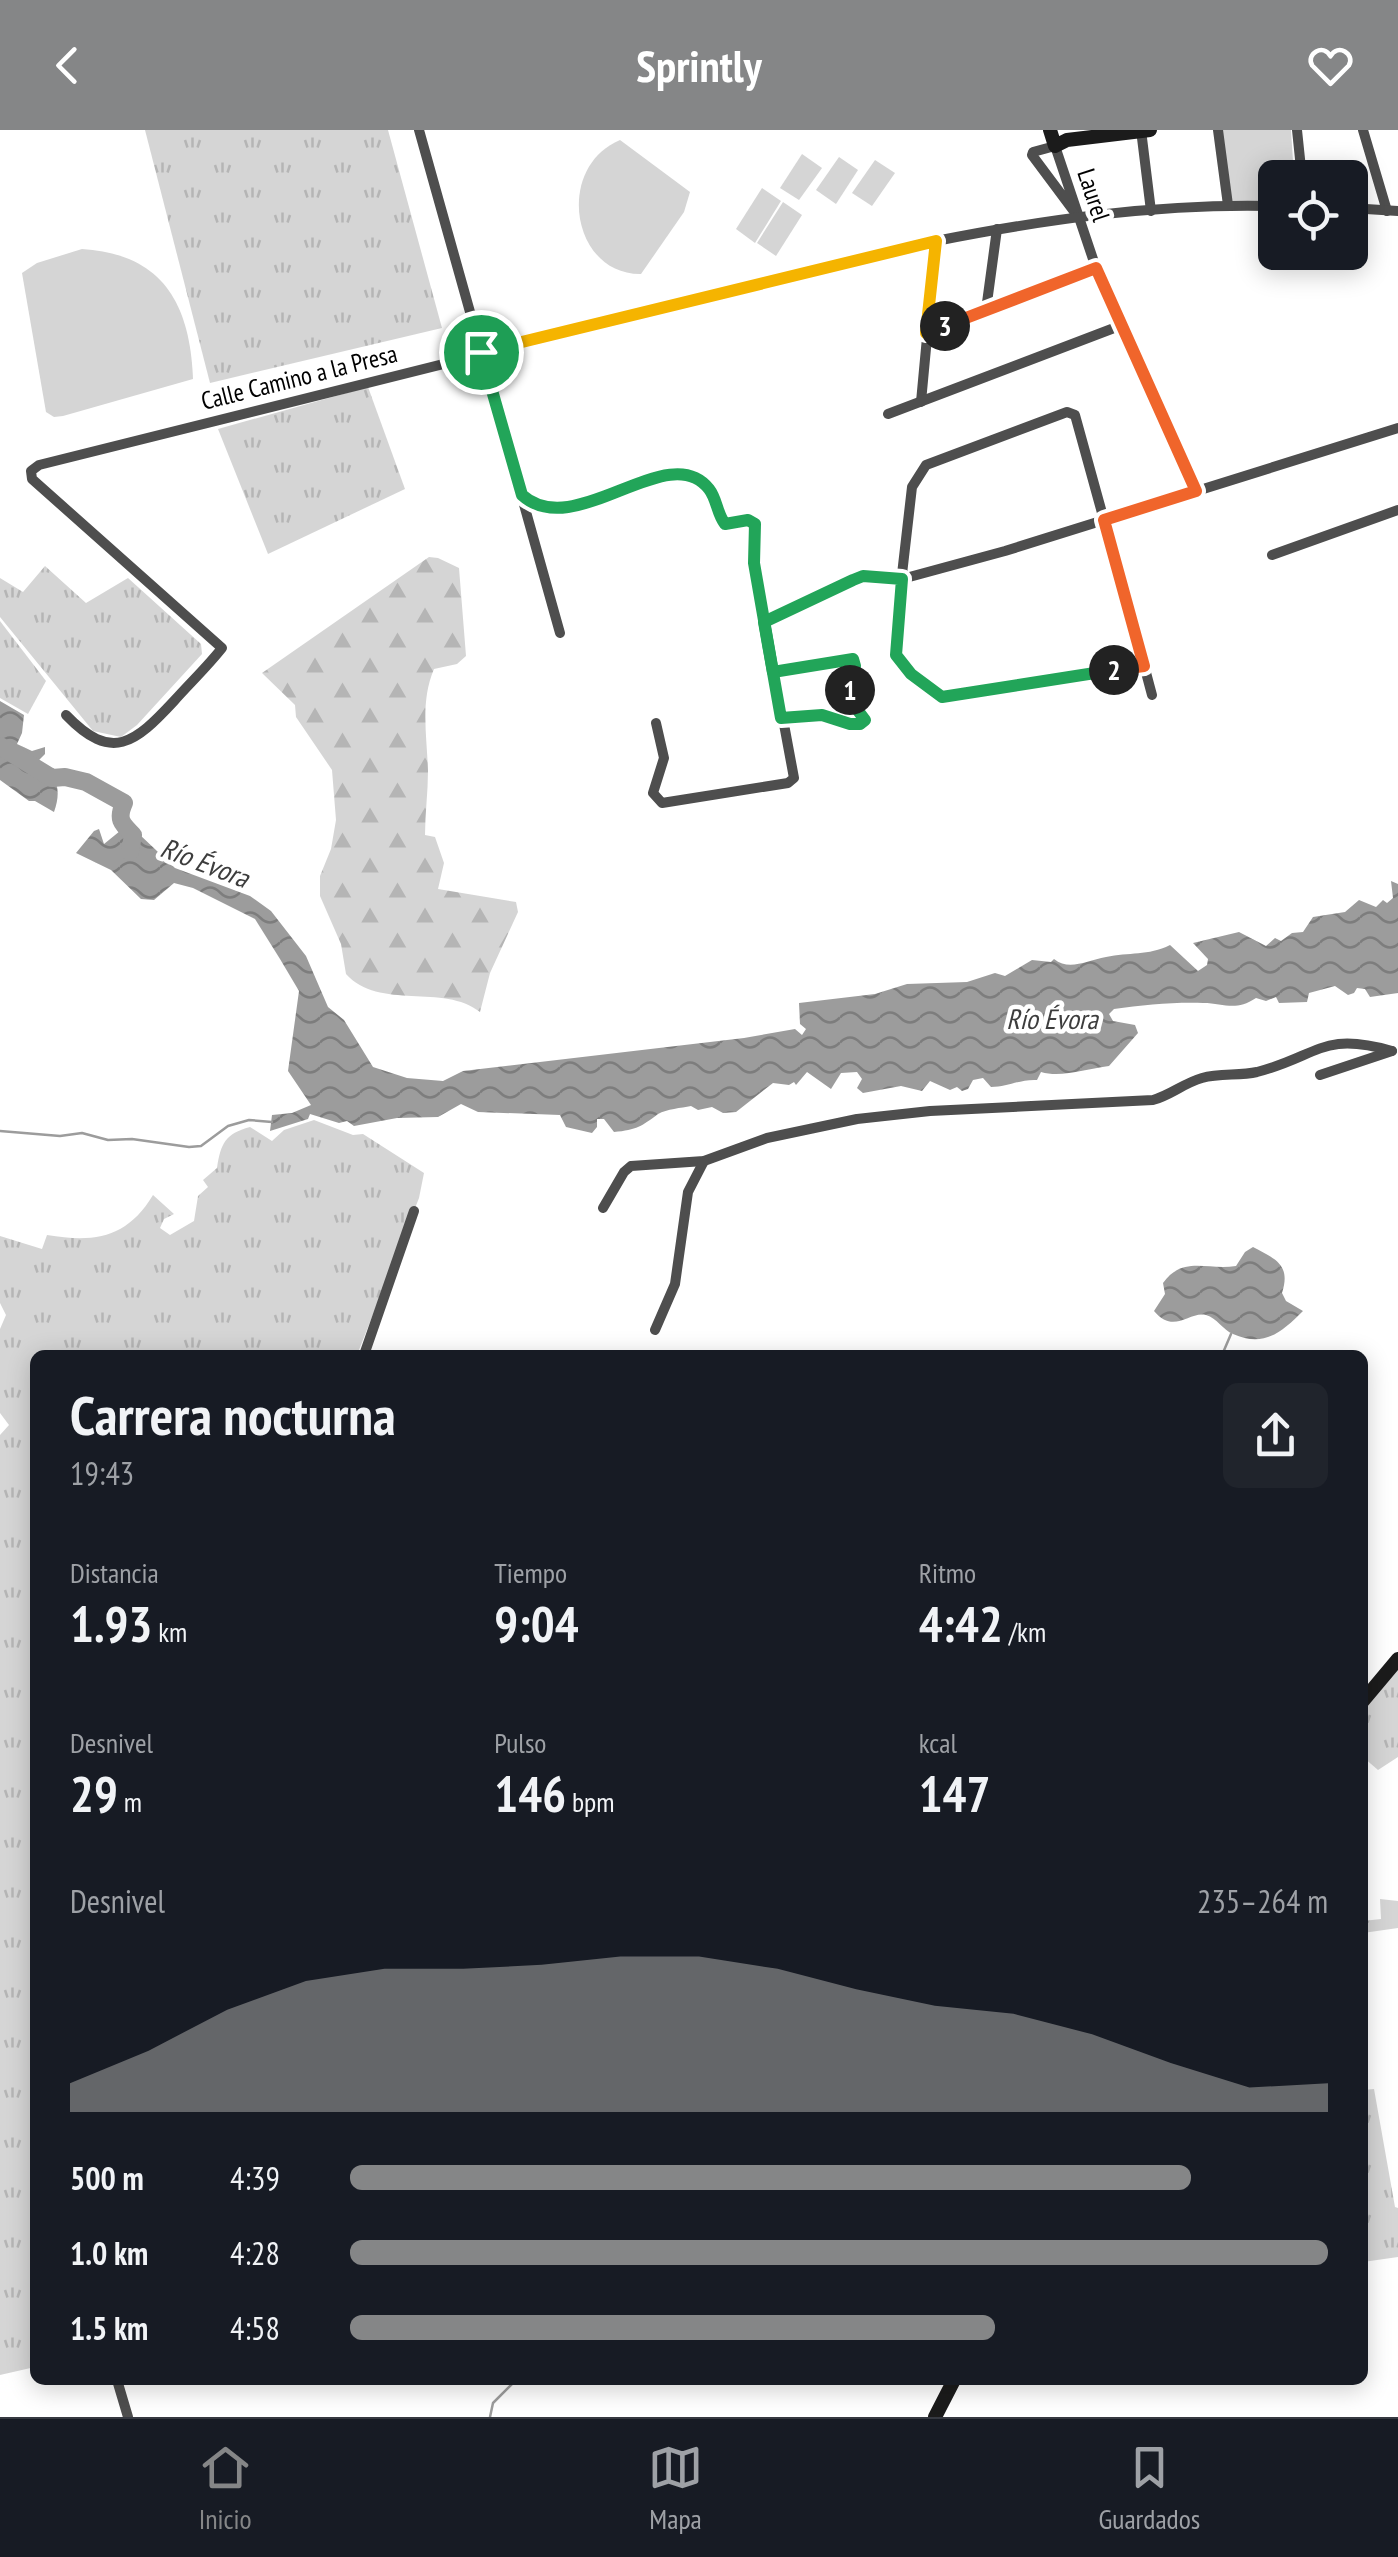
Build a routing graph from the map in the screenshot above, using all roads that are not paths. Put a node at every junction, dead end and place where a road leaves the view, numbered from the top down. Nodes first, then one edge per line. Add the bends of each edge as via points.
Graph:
1 (419, 130) edge
2 (1050, 130) edge
3 (1141, 130) edge
4 (1150, 130) edge
5 (1218, 130) edge
6 (1297, 130) edge
7 (1362, 130) edge
8 (1063, 139) edge
9 (1300, 160) edge
10 (1228, 205) junction
11 (1258, 206) edge
12 (1152, 211) junction
13 (1392, 211) edge
14 (1076, 216) junction
15 (997, 229) junction
16 (936, 241) junction
17 (1096, 268) junction
18 (986, 310) junction
19 (1122, 325) junction
20 (926, 333) junction
21 (481, 352) junction
22 (920, 402) junction
23 (888, 414) dead end
24 (1398, 428) edge
25 (1196, 491) junction
26 (522, 495) junction
27 (1398, 510) edge
28 (1104, 520) junction
29 (1272, 555) dead end
30 (902, 579) junction
31 (764, 622) junction
32 (560, 632) dead end
33 (1144, 666) junction
34 (773, 672) junction
35 (1152, 695) dead end
36 (66, 714) dead end
37 (781, 718) junction
38 (656, 723) dead end
39 (1395, 1050) edge
40 (1320, 1074) dead end
41 (704, 1161) junction
42 (602, 1208) dead end
43 (414, 1211) dead end
44 (655, 1330) dead end
45 (366, 1350) edge
46 (1398, 1659) edge
47 (1368, 1695) edge
48 (118, 2385) edge
49 (951, 2385) edge
50 (128, 2417) edge
51 (935, 2417) edge

1 - 21 street
2 - 8 street, Laurel
3 - 4 street
3 - 8 street
3 - 12 street
5 - 10 street
6 - 9 street
7 - 13 street
8 - 14 street, Laurel
8 - 14 street via 1032,156
10 - 11 street, Calle Camino a la Presa
10 - 12 street, Calle Camino a la Presa
12 - 14 street, Calle Camino a la Presa
14 - 15 street, Calle Camino a la Presa
14 - 17 street, Laurel
15 - 16 street, Calle Camino a la Presa
15 - 18 street
16 - 20 street
16 - 21 street, Calle Camino a la Presa
17 - 18 street
17 - 19 street, Laurel
18 - 20 street
19 - 22 street
19 - 25 street, Laurel
20 - 22 street
21 - 26 street
21 - 36 street, Calle Camino a la Presa via 39,464 32,480 222,648 154,723 126,742 98,741
22 - 23 street
24 - 25 street
25 - 28 street
26 - 31 street via 532,505 559,510 645,481 694,478 709,488 725,524 755,524
26 - 32 street
27 - 29 street
28 - 30 street
28 - 30 street via 1075,415 1068,412 926,466 912,487
28 - 33 street
30 - 31 street via 863,576
30 - 33 street via 896,655 942,697
31 - 34 street
33 - 35 street
34 - 37 street
34 - 37 street via 853,659 850,700 864,723 822,715
37 - 38 street via 794,778 788,784 662,803 654,794 664,758
39 - 40 street
39 - 41 street via 1360,1042 1322,1046 1257,1072 1203,1078 1152,1100 858,1119 766,1138
41 - 42 street via 630,1166
41 - 44 street via 688,1192 680,1264
43 - 45 street
46 - 47 street
48 - 50 street
49 - 51 street

